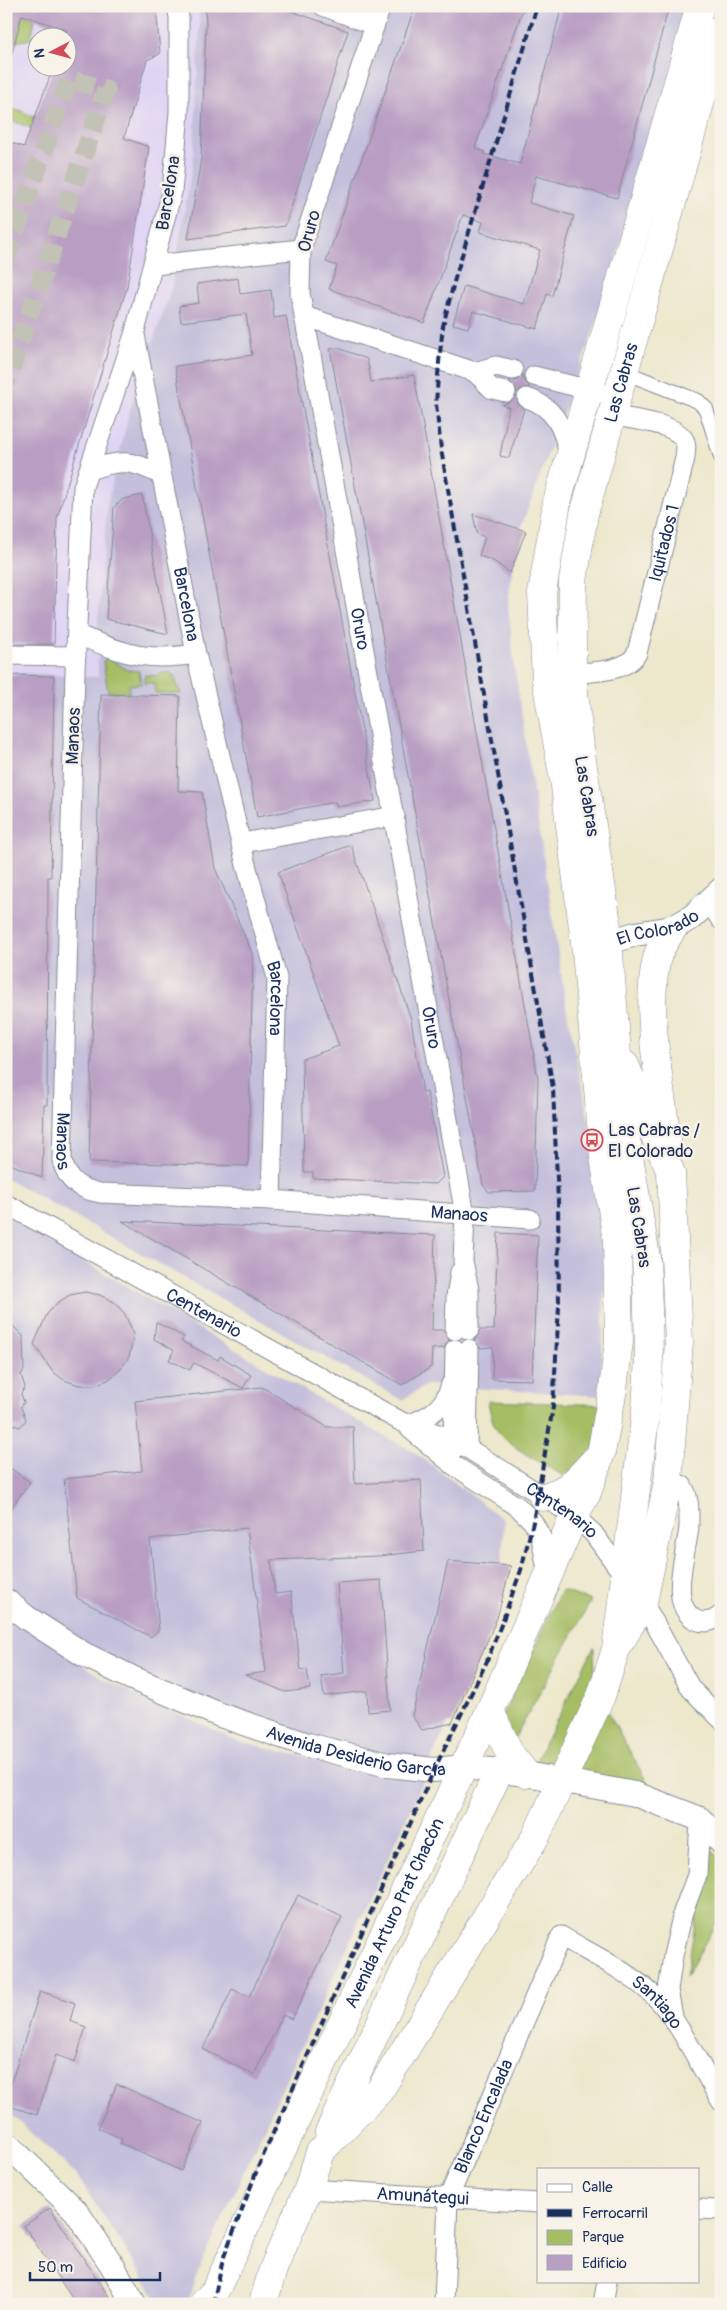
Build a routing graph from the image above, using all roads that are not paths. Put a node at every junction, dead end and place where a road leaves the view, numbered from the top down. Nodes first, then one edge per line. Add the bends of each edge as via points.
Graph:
1 (177, 6) edge
2 (323, 6) edge
3 (380, 6) edge
4 (700, 6) edge
5 (374, 25) junction
6 (721, 29) edge
7 (302, 249) junction
8 (154, 265) junction
9 (304, 316) junction
10 (134, 335) junction
11 (513, 370) dead end
12 (475, 372) junction
13 (534, 376) dead end
14 (589, 390) junction
15 (506, 392) dead end
16 (618, 395) junction
17 (527, 398) dead end
18 (569, 457) junction
19 (721, 457) edge
20 (89, 470) junction
21 (161, 475) junction
22 (78, 635) junction
23 (196, 654) junction
24 (6, 656) edge
25 (76, 656) junction
26 (572, 674) junction
27 (395, 816) junction
28 (242, 844) junction
29 (717, 904) edge
30 (673, 928) junction
31 (597, 947) junction
32 (617, 1046) junction
33 (671, 1173) junction
34 (271, 1200) junction
35 (6, 1204) edge
36 (465, 1215) junction
37 (530, 1218) dead end
38 (462, 1339) junction
39 (454, 1370) junction
40 (406, 1423) junction
41 (460, 1443) junction
42 (601, 1453) junction
43 (452, 1464) junction
44 (668, 1482) junction
45 (543, 1497) junction
46 (574, 1516) junction
47 (548, 1578) junction
48 (625, 1578) junction
49 (6, 1601) edge
50 (643, 1602) junction
51 (721, 1615) edge
52 (616, 1649) junction
53 (490, 1711) junction
54 (721, 1720) edge
55 (464, 1767) junction
56 (499, 1771) junction
57 (526, 1774) junction
58 (561, 1780) junction
59 (700, 1819) junction
60 (721, 1842) edge
61 (561, 1936) joint
62 (675, 2024) junction
63 (721, 2101) edge
64 (6, 2143) edge
65 (320, 2152) junction
66 (308, 2189) junction
67 (448, 2199) junction
68 (537, 2203) edge
69 (700, 2209) edge
70 (721, 2210) edge
71 (607, 2282) edge
72 (134, 2304) edge
73 (203, 2304) edge
74 (263, 2304) edge
75 (444, 2304) edge
76 (603, 2304) edge

1 - 8 street, Barcelona via 179,112 172,192
2 - 5 street
3 - 5 street, Oruro
4 - 14 main road, Las Cabras
5 - 7 street, Oruro
6 - 16 main road, Las Cabras
7 - 8 street
7 - 9 street, Oruro via 300,293
8 - 10 street, Barcelona
9 - 12 street
9 - 27 street, Oruro
10 - 20 street, Manaos
10 - 21 street, Barcelona
11 - 12 street via 490,366
12 - 15 street via 492,389
13 - 14 street, Iquitados 1
14 - 16 street, Iquitados 1
14 - 18 main road, Las Cabras
16 - 19 street via 698,401 706,410
16 - 26 main road, Las Cabras via 584,514 573,581
16 - 26 street, Iquitados 1 via 679,433 686,443 685,458 637,653 632,662 622,667
17 - 18 street via 552,412 562,430
18 - 31 main road, Las Cabras via 556,502 542,594 546,680
20 - 21 street via 127,461
20 - 22 street, Manaos via 83,487
21 - 23 street, Barcelona
22 - 23 street via 147,658
22 - 25 street, Manaos
23 - 28 street, Barcelona
24 - 25 street
25 - 34 street, Manaos via 64,1171 71,1181 85,1190 100,1193
26 - 31 main road, Las Cabras
27 - 28 street
27 - 36 street, Oruro
28 - 34 street, Barcelona via 277,978
29 - 30 street, El Colorado
30 - 31 street, El Colorado via 636,934
30 - 33 main road via 657,957 653,990
31 - 32 main road, Las Cabras
31 - 42 main road, Las Cabras via 604,1157 617,1241 619,1341
32 - 33 main road
32 - 48 main road, Las Cabras via 622,1115 646,1257 649,1348 646,1410
33 - 44 main road via 679,1342
34 - 36 street, Manaos
35 - 40 street, Centenario
36 - 37 street, Manaos
36 - 38 street, Oruro via 463,1261 469,1290
38 - 39 street, Oruro
38 - 41 street, Oruro
39 - 40 street via 448,1397 436,1412 428,1418
39 - 41 street, Oruro
40 - 41 street, Centenario
40 - 43 street, Centenario
41 - 43 street, Oruro
41 - 45 street, Centenario
42 - 45 main road via 576,1482 559,1493
42 - 46 main road, Las Cabras via 587,1493
43 - 47 street, Centenario via 518,1507 533,1522 541,1538
44 - 50 main road
44 - 51 street via 682,1485 687,1493 689,1527 680,1576 687,1612 695,1620 703,1622 714,1621
45 - 46 street, Centenario
46 - 47 main road, Avenida Arturo Prat Chacón
46 - 48 street, Centenario via 593,1533
47 - 53 main road, Avenida Arturo Prat Chacón
48 - 50 street, Centenario
48 - 52 main road
49 - 55 street, Avenida Desiderio García via 84,1654 132,1678 220,1714 308,1745 388,1765 434,1770
50 - 52 main road
50 - 54 street, Centenario via 691,1689
52 - 58 main road via 601,1696
53 - 55 main road, Avenida Arturo Prat Chacón
53 - 57 main road via 510,1754
55 - 56 street, Avenida Desiderio García
55 - 73 main road, Avenida Arturo Prat Chacón via 215,2291
56 - 57 street, Avenida Desiderio García
56 - 65 main road
57 - 58 street, Avenida Desiderio García
58 - 59 street, Avenida Desiderio García via 635,1794
58 - 65 main road via 536,1836 380,2090
59 - 60 street, Avenida Desiderio García
59 - 62 street via 697,1876 683,1912 668,1990
61 - 62 street, Santiago via 653,1994
61 - 67 street, Blanco Encalada
62 - 63 street, Santiago
64 - 72 street via 76,2211
65 - 66 main road
66 - 67 street, Amunátegui
66 - 74 main road via 272,2269
67 - 68 street, Amunátegui
67 - 75 street, Blanco Encalada
69 - 70 street
71 - 76 street

